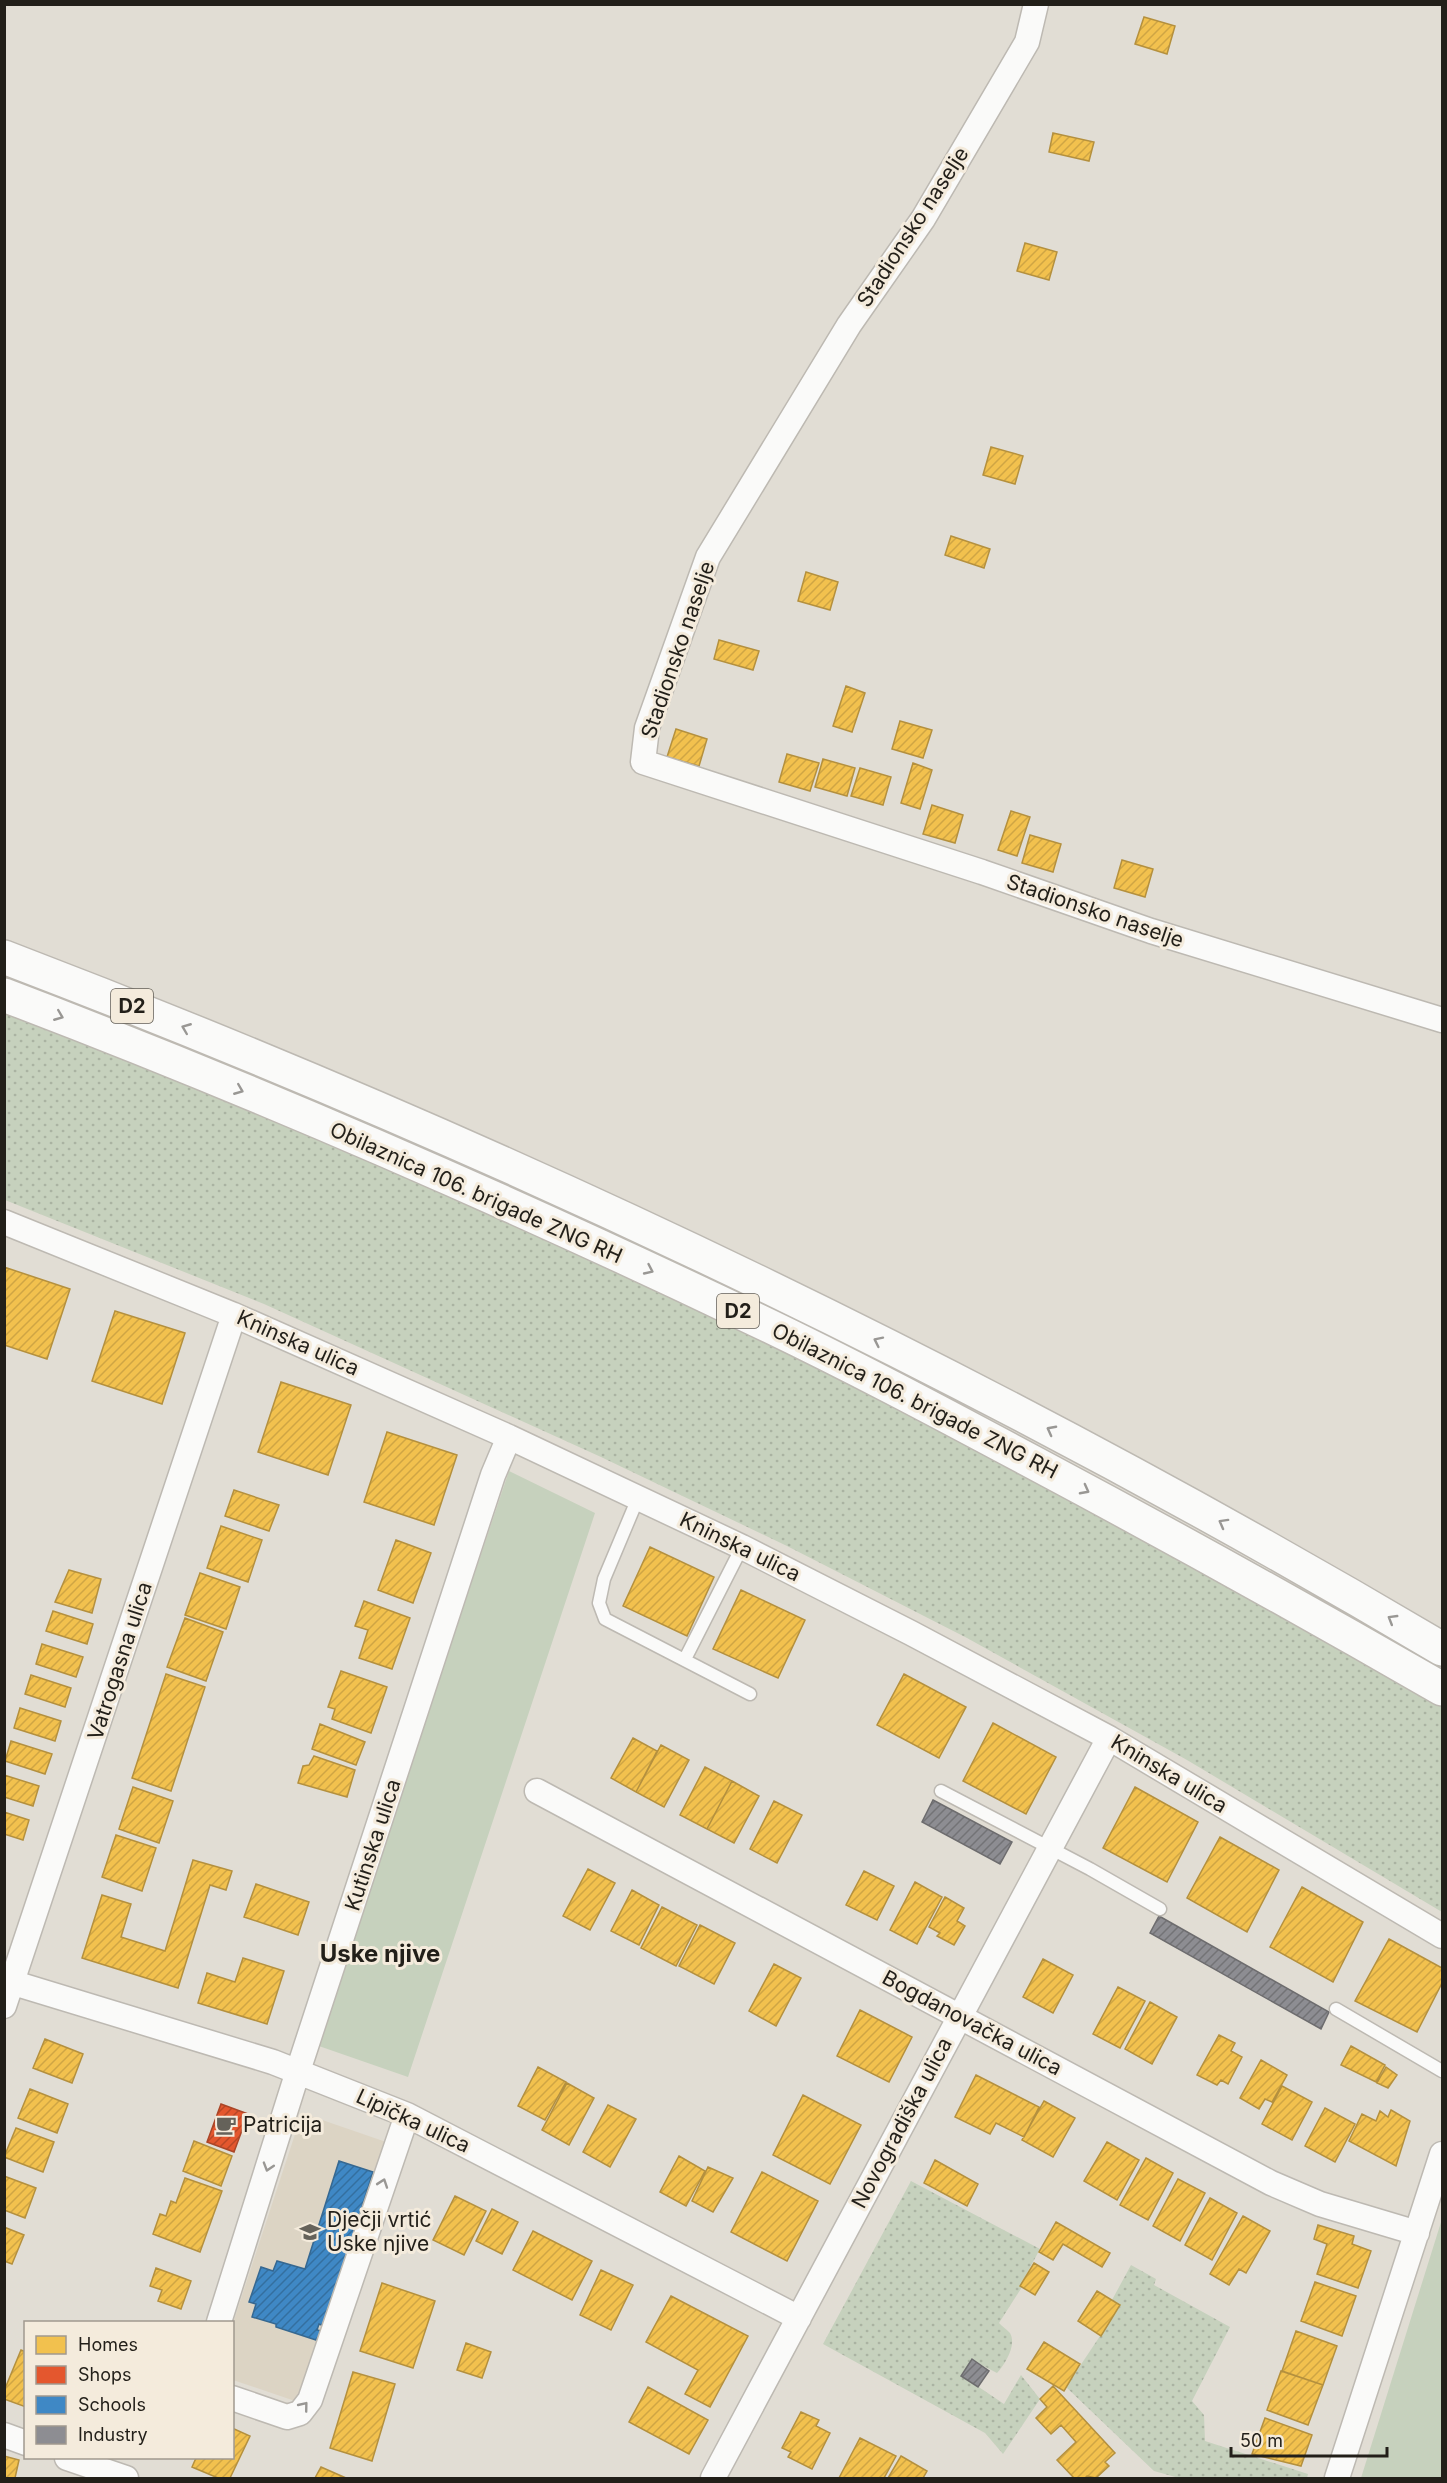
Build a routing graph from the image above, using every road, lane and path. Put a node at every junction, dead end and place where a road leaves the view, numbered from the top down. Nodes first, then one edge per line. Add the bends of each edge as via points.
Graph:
1 (1036, 4) edge
2 (4, 957) edge
3 (4, 995) edge
4 (1443, 1020) edge
5 (4, 1222) edge
6 (234, 1315) junction
7 (509, 1437) junction
8 (638, 1498) junction
9 (742, 1547) junction
10 (1443, 1649) edge
11 (685, 1659) junction
12 (1443, 1689) edge
13 (750, 1694) dead end
14 (1109, 1738) junction
15 (537, 1791) dead end
16 (941, 1791) dead end
17 (1051, 1848) junction
18 (1161, 1909) dead end
19 (1443, 1936) edge
20 (9, 1981) edge
21 (4, 2006) edge
22 (1335, 2009) dead end
23 (959, 2016) junction
24 (298, 2071) junction
25 (1443, 2071) edge
26 (407, 2115) junction
27 (1443, 2154) edge
28 (1417, 2233) junction
29 (799, 2318) junction
30 (219, 2321) edge
31 (234, 2399) edge
32 (4, 2435) edge
33 (24, 2442) edge
34 (73, 2459) edge
35 (722, 2476) edge
36 (126, 2478) edge
37 (1337, 2478) edge

1 - 4 street, Stadionsko naselje via 1027,42 923,219 849,325 708,557 646,728 643,762 1151,931
10 -> 2 highway, Obilaznica 106. brigade ZNG RH / D2 via 1034,1421 722,1266 603,1209 259,1059
3 -> 12 highway, Obilaznica 106. brigade ZNG RH / D2 via 430,1169 745,1314 956,1420
5 - 6 street, Kninska ulica
6 - 7 street, Kninska ulica
6 - 20 street, Vatrogasna ulica
7 - 8 street, Kninska ulica
7 - 24 street, Kutinska ulica via 493,1475
8 - 9 street, Kninska ulica
8 - 11 lane via 604,1579 599,1604 605,1619
9 - 11 lane
9 - 14 street, Kninska ulica
11 - 13 lane
14 - 17 street, Novogradiška ulica
14 - 19 street, Kninska ulica
15 - 23 street, Bogdanovačka ulica
16 - 17 lane
17 - 18 lane
17 - 23 street, Novogradiška ulica
20 - 21 street, Vatrogasna ulica
20 - 24 street, Lipička ulica
22 - 25 lane
23 - 28 street, Bogdanovačka ulica via 1287,2190
23 - 29 street, Novogradiška ulica
24 - 26 street, Lipička ulica
24 -> 30 street, Kutinska ulica
26 - 29 street, Lipička ulica
31 -> 26 street via 287,2417 300,2413 310,2400
27 - 28 street
28 - 37 street
29 - 35 street, Novogradiška ulica
32 - 33 street
34 - 36 street

